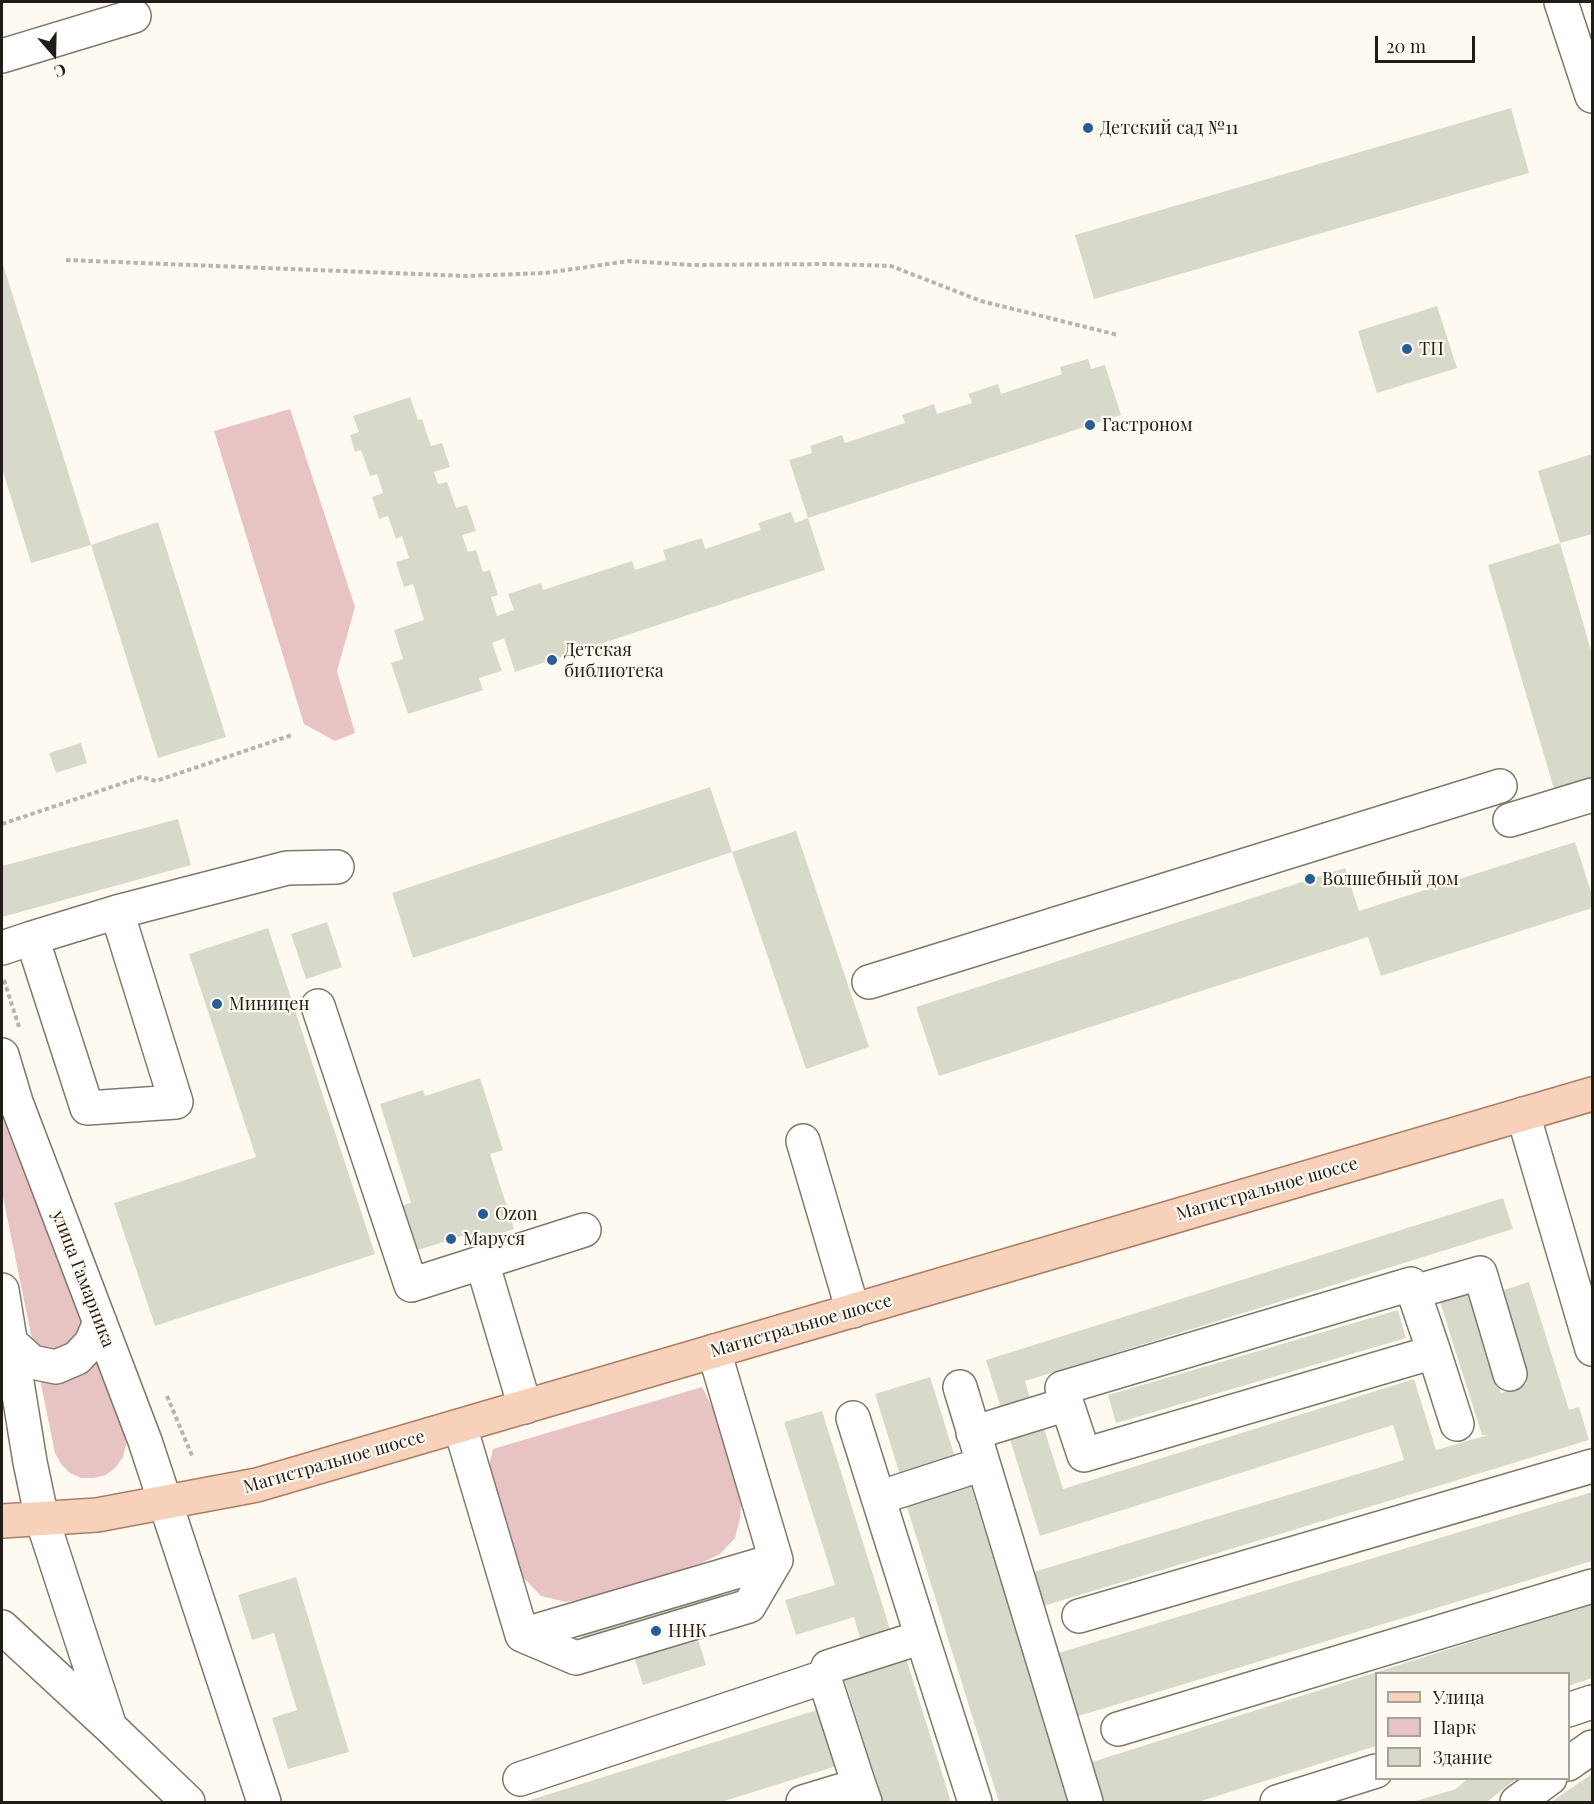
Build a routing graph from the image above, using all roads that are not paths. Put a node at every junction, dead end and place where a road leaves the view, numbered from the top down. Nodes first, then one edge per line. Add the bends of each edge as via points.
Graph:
1 (1561, 2) edge
2 (134, 16) dead end
3 (2, 56) edge
4 (1593, 96) edge
5 (1500, 786) dead end
6 (1593, 795) edge
7 (1510, 820) dead end
8 (337, 867) dead end
9 (117, 912) junction
10 (32, 938) junction
11 (2, 948) edge
12 (869, 982) dead end
13 (318, 1006) dead end
14 (2, 1055) edge
15 (1593, 1094) edge
16 (1523, 1114) junction
17 (803, 1142) dead end
18 (584, 1230) dead end
19 (482, 1262) junction
20 (2, 1290) edge
21 (1414, 1292) junction
22 (853, 1311) junction
23 (100, 1322) junction
24 (10, 1342) junction
25 (1593, 1349) edge
26 (714, 1351) junction
27 (1434, 1352) junction
28 (1510, 1374) dead end
29 (960, 1387) dead end
30 (1067, 1404) junction
31 (525, 1407) junction
32 (853, 1419) dead end
33 (1457, 1424) dead end
34 (460, 1426) junction
35 (973, 1433) junction
36 (983, 1464) junction
37 (1593, 1466) edge
38 (878, 1498) junction
39 (166, 1502) junction
40 (42, 1519) junction
41 (2, 1521) edge
42 (1593, 1586) edge
43 (1078, 1617) dead end
44 (2, 1627) edge
45 (922, 1637) junction
46 (825, 1677) junction
47 (1593, 1702) edge
48 (1570, 1710) edge
49 (110, 1727) junction
50 (1118, 1729) dead end
51 (1593, 1747) edge
52 (1570, 1763) edge
53 (1375, 1772) edge
54 (520, 1779) dead end
55 (1549, 1780) edge
56 (862, 1794) edge
57 (188, 1803) edge
58 (264, 1803) edge
59 (803, 1803) edge
60 (975, 1803) edge
61 (1086, 1803) edge
62 (1277, 1803) edge
63 (1518, 1803) edge

1 - 4 street
2 - 3 street
5 - 12 street
6 - 7 street
8 - 9 street via 287,867
9 - 10 street
9 - 10 street via 176,1102 87,1108
10 - 11 street
13 - 19 street via 411,1285
14 - 23 street, улица Гамарника via 16,1102
15 - 16 main road, Магистральное шоссе
16 - 22 main road, Магистральное шоссе
16 - 25 street
17 - 22 street
18 - 19 street
19 - 31 street
20 - 24 street
21 - 27 street
21 - 28 street via 1480,1273
21 - 30 street via 1411,1284 1062,1388
22 - 26 main road, Магистральное шоссе
23 - 24 street via 91,1343 77,1358 56,1367 32,1362
23 - 39 street, улица Гамарника
24 - 40 street
26 - 31 main road, Магистральное шоссе
26 - 34 street via 776,1560 522,1635
27 - 30 street via 1084,1455
27 - 33 street
29 - 35 street
30 - 35 street
31 - 34 main road, Магистральное шоссе
32 - 38 street
34 - 39 main road, Магистральное шоссе via 257,1485
35 - 36 street
36 - 38 street
36 - 61 street
37 - 43 street
38 - 45 street
39 - 40 main road, Магистральное шоссе via 97,1515
39 - 58 street, улица Гамарника
40 - 41 main road, Магистральное шоссе
40 - 49 street
42 - 50 street
44 - 49 street
45 - 46 street via 828,1667
45 - 60 street
46 - 54 street
46 - 56 street
47 - 48 street
49 - 57 street
51 - 52 street
53 - 62 street
55 - 63 street
56 - 59 street

